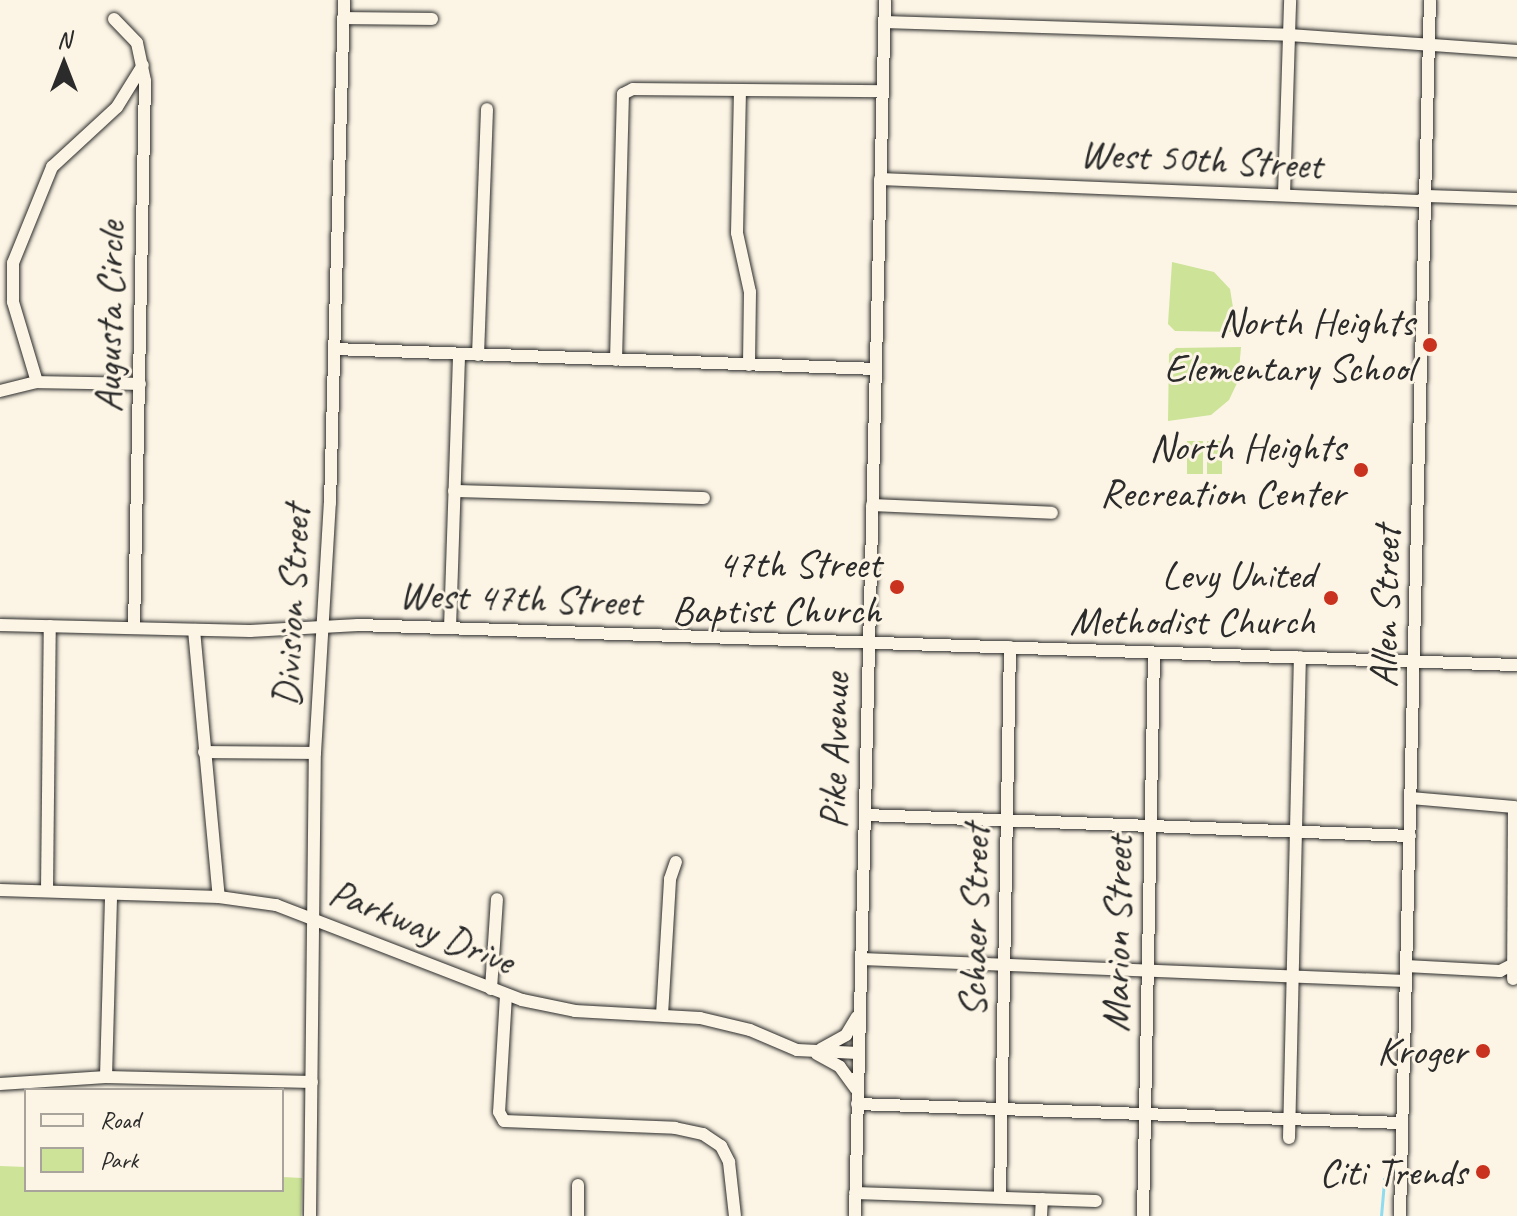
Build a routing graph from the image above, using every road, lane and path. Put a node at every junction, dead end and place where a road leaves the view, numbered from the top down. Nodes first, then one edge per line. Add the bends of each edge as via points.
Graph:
1 (344, 0) edge
2 (885, 0) edge
3 (1290, 0) edge
4 (1430, 0) edge
5 (343, 18) junction
6 (114, 19) dead end
7 (432, 19) dead end
8 (884, 22) junction
9 (1289, 35) junction
10 (1429, 45) junction
11 (1517, 51) edge
12 (143, 65) junction
13 (740, 90) junction
14 (882, 91) junction
15 (487, 109) dead end
16 (880, 179) junction
17 (1284, 195) junction
18 (1427, 196) junction
19 (1517, 199) edge
20 (334, 349) junction
21 (459, 354) junction
22 (478, 355) junction
23 (616, 360) junction
24 (749, 365) junction
25 (876, 369) junction
26 (37, 382) junction
27 (140, 384) junction
28 (0, 391) edge
29 (454, 491) junction
30 (704, 498) dead end
31 (872, 505) junction
32 (1052, 513) dead end
33 (0, 625) edge
34 (50, 626) junction
35 (320, 626) junction
36 (134, 628) junction
37 (450, 628) junction
38 (194, 630) junction
39 (868, 641) junction
40 (1010, 647) junction
41 (1154, 653) junction
42 (1300, 657) junction
43 (1416, 661) junction
44 (1517, 665) edge
45 (204, 752) junction
46 (315, 753) junction
47 (1411, 798) junction
48 (866, 815) junction
49 (1008, 821) junction
50 (1151, 826) junction
51 (1296, 832) junction
52 (1410, 836) junction
53 (676, 862) dead end
54 (0, 890) edge
55 (47, 891) junction
56 (111, 894) junction
57 (219, 897) junction
58 (497, 899) dead end
59 (314, 916) junction
60 (862, 959) junction
61 (1005, 965) junction
62 (1406, 966) junction
63 (1510, 966) junction
64 (1148, 971) junction
65 (1293, 976) junction
66 (1513, 979) dead end
67 (1406, 981) junction
68 (491, 989) junction
69 (506, 995) junction
70 (860, 1008) junction
71 (662, 1015) junction
72 (815, 1052) junction
73 (858, 1053) junction
74 (106, 1077) junction
75 (312, 1082) junction
76 (0, 1084) edge
77 (857, 1090) junction
78 (857, 1104) junction
79 (1002, 1110) junction
80 (1145, 1115) junction
81 (1290, 1120) junction
82 (1401, 1123) junction
83 (1289, 1138) dead end
84 (578, 1185) dead end
85 (855, 1193) junction
86 (1000, 1196) junction
87 (1042, 1199) junction
88 (1096, 1201) dead end
89 (310, 1216) edge
90 (578, 1216) edge
91 (735, 1216) edge
92 (855, 1216) edge
93 (1041, 1216) edge
94 (1143, 1216) edge
95 (1400, 1216) edge

1 - 5 street, Division Street
2 - 8 street, Pike Avenue
3 - 9 street
4 - 10 street, Allen Street
5 - 7 street
5 - 20 street, Division Street
6 - 12 street, Augusta Circle via 132,35
8 - 9 street
8 - 14 street, Pike Avenue
9 - 10 street
9 - 17 street
10 - 11 street
10 - 18 street, Allen Street
12 - 26 street via 117,107 57,159 13,263 13,302
12 - 27 street, Augusta Circle
13 - 14 street
13 - 23 street via 627,91 620,104
13 - 24 street via 737,233 750,292
14 - 16 street, Pike Avenue
15 - 22 street
16 - 17 street, West 50th Street
16 - 25 street, Pike Avenue
17 - 18 street, West 50th Street via 1419,201
18 - 19 street, West 50th Street
18 - 43 street, Allen Street
20 - 21 street
20 - 35 street, Division Street
21 - 22 street
21 - 29 street
22 - 23 street
23 - 24 street
24 - 25 street
25 - 31 street, Pike Avenue
26 - 27 street
26 - 28 street
27 - 36 street, Augusta Circle
29 - 30 street
29 - 37 street
31 - 32 street
31 - 39 street, Pike Avenue
33 - 34 street, West 47th Street
34 - 36 street, West 47th Street
34 - 55 street
35 - 37 street, West 47th Street
35 - 38 street, West 47th Street
35 - 46 street, Division Street
36 - 38 street, West 47th Street
37 - 39 street, West 47th Street
38 - 45 street
39 - 40 street, West 47th Street
39 - 48 street, Pike Avenue
40 - 41 street, West 47th Street
40 - 49 street, Schaer Street
41 - 42 street, West 47th Street
41 - 50 street, Marion Street
42 - 43 street, West 47th Street
42 - 51 street
43 - 44 street, West 47th Street
43 - 47 street, Allen Street
45 - 46 street
45 - 57 street
46 - 59 street, Division Street
47 - 52 street, Allen Street
47 - 63 street via 1514,807
48 - 49 street
48 - 60 street, Pike Avenue
49 - 50 street
49 - 61 street, Schaer Street
50 - 51 street
50 - 64 street, Marion Street
51 - 52 street
51 - 65 street
52 - 62 street, Allen Street
53 - 71 street via 670,879
54 - 55 street, Parkway Drive
55 - 56 street, Parkway Drive
56 - 57 street, Parkway Drive
56 - 74 street
57 - 59 street, Parkway Drive
58 - 68 street
59 - 68 street, Parkway Drive
59 - 75 street, Division Street
60 - 61 street
60 - 70 street, Pike Avenue
61 - 64 street
61 - 79 street, Schaer Street
62 - 63 street via 1500,971
62 - 67 street, Allen Street
63 - 66 street
64 - 65 street
64 - 80 street, Marion Street
65 - 67 street
65 - 81 street
67 - 82 street, Allen Street
68 - 69 street, Parkway Drive
69 - 71 street, Parkway Drive via 575,1011
69 - 91 street via 502,1119 675,1128 718,1143 734,1177
70 - 72 street via 846,1035
70 - 73 street, Pike Avenue
71 - 72 street, Parkway Drive via 732,1024
72 - 73 street, Parkway Drive
72 - 77 street, Parkway Drive via 840,1067
73 - 77 street, Pike Avenue
74 - 75 street
74 - 76 street
75 - 89 street, Division Street
77 - 78 street, Pike Avenue
78 - 79 street
78 - 85 street, Pike Avenue
79 - 80 street
79 - 86 street, Schaer Street
80 - 81 street
80 - 94 street, Marion Street
81 - 82 street
81 - 83 street
82 - 95 street, Allen Street
84 - 90 street
85 - 86 street
85 - 92 street, Pike Avenue
86 - 87 street
87 - 88 street
87 - 93 street

